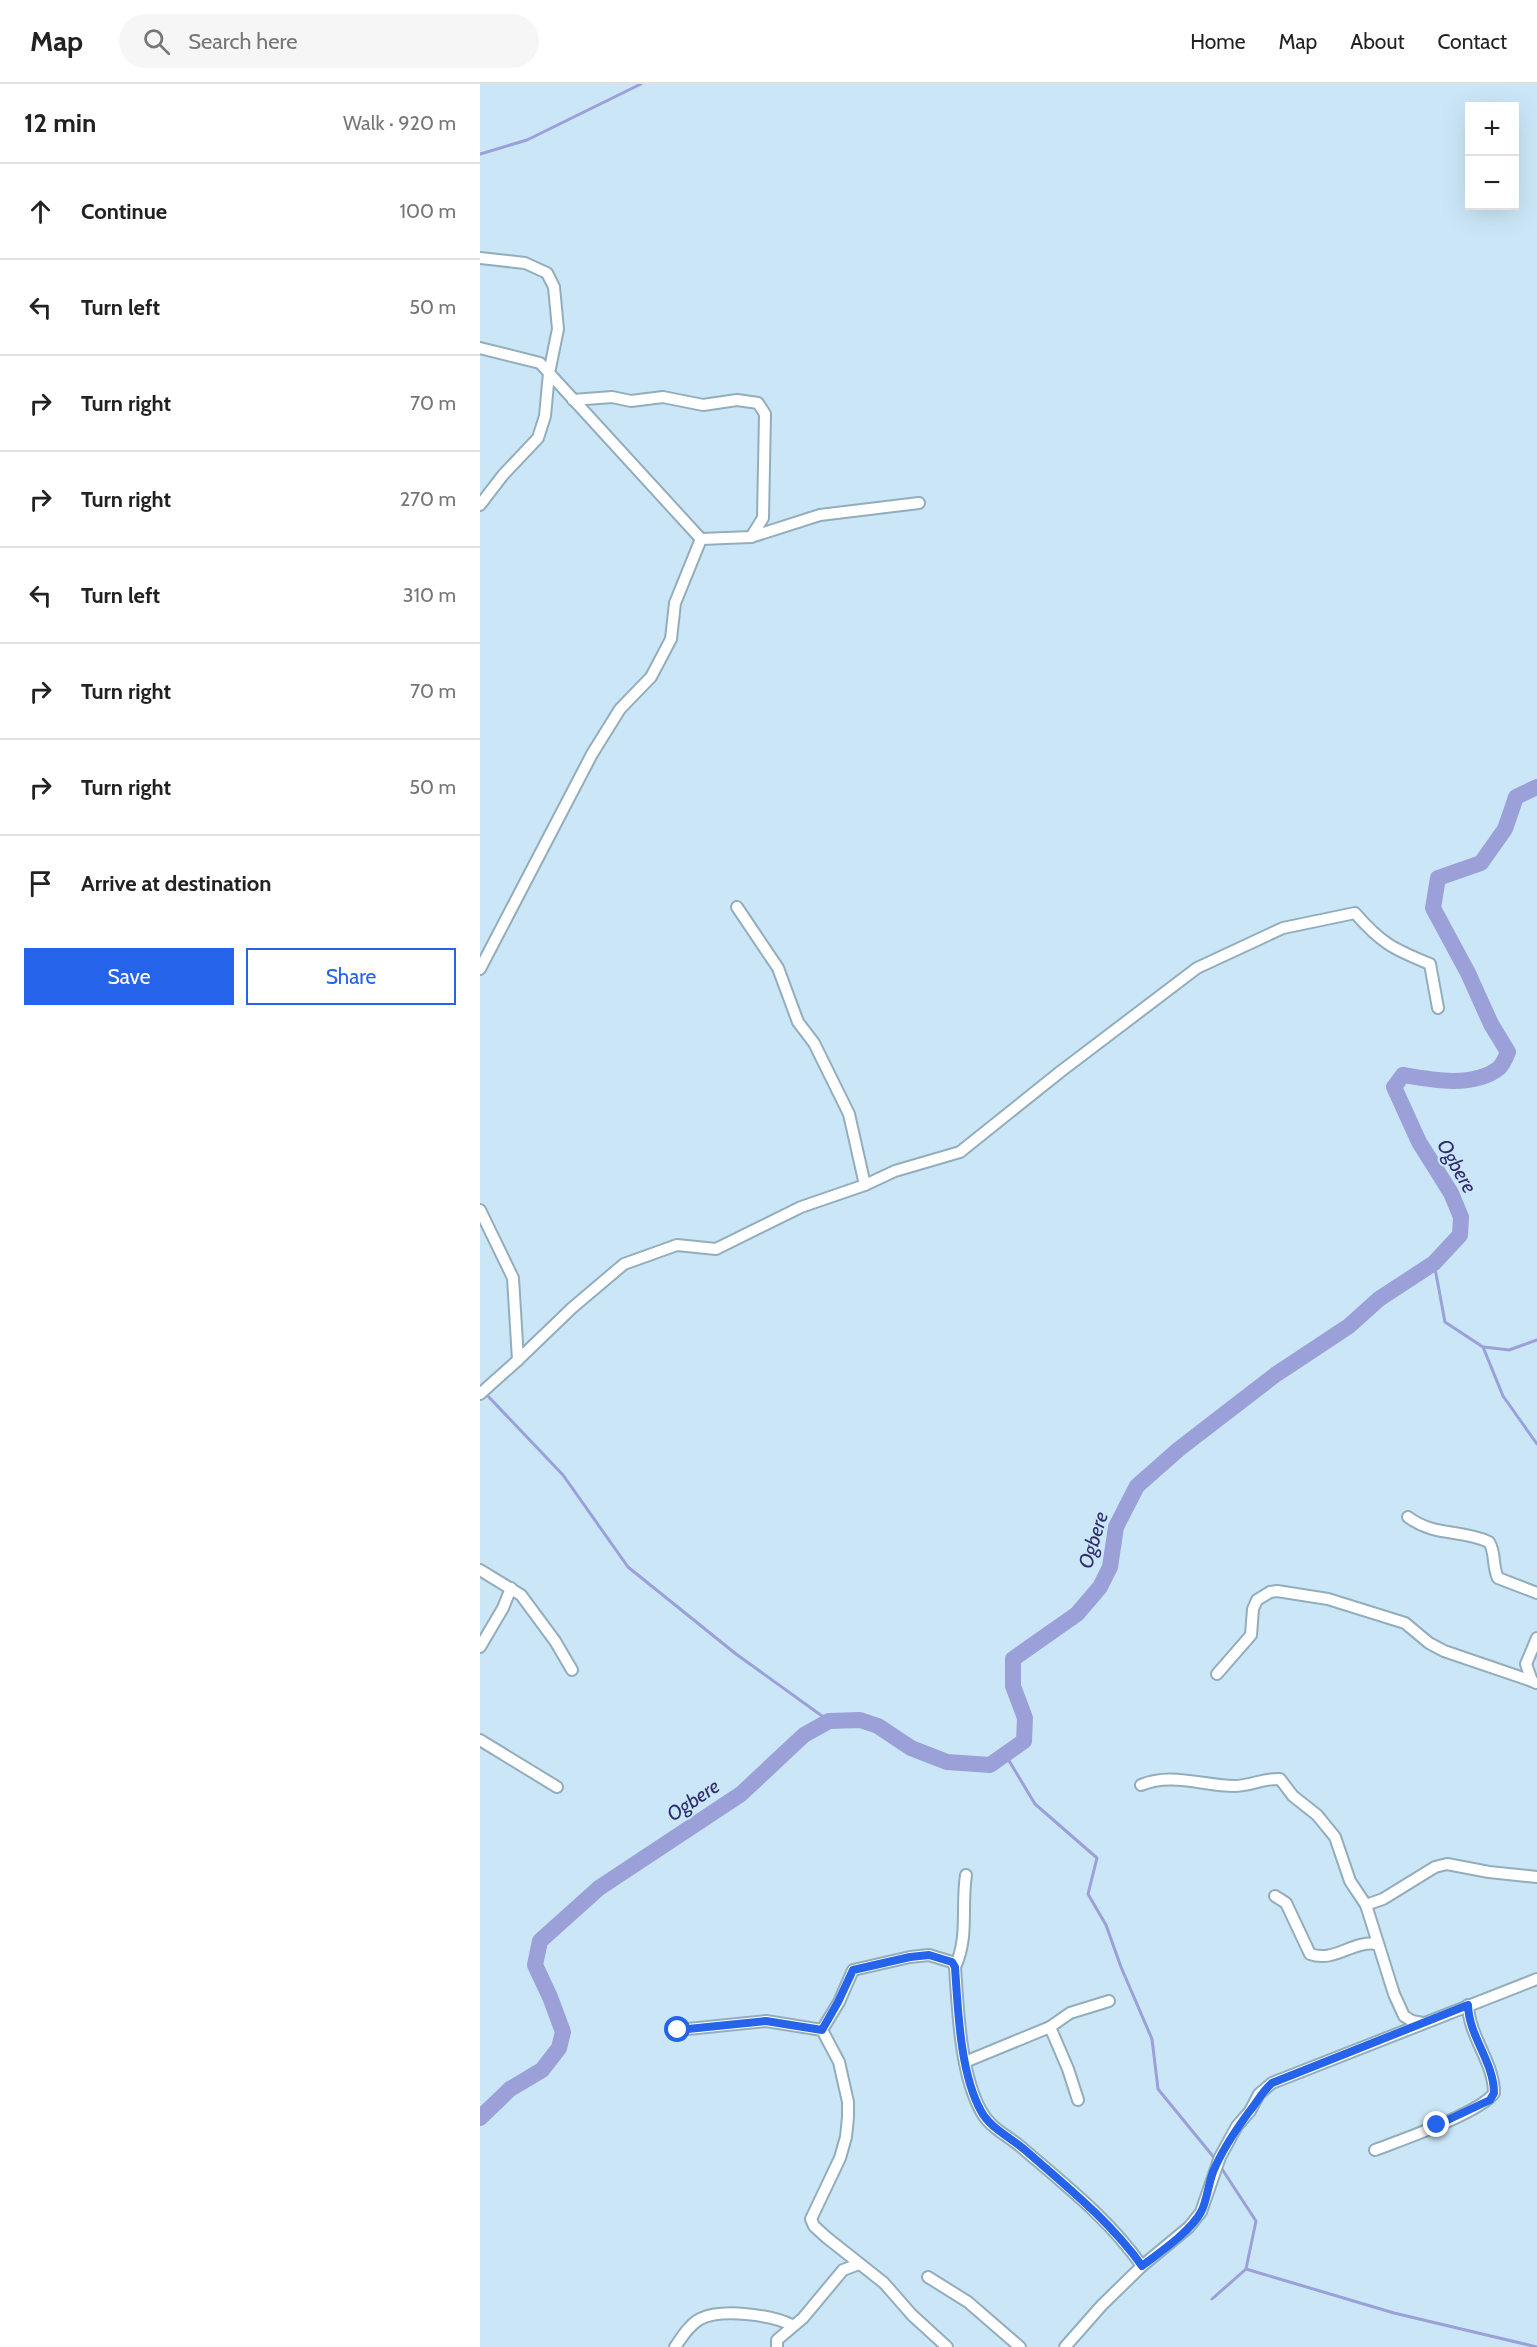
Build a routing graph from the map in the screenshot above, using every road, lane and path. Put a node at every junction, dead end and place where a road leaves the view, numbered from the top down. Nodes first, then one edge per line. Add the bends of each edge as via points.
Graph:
1 (480, 258) edge
2 (480, 348) edge
3 (549, 373) junction
4 (573, 400) junction
5 (919, 503) dead end
6 (480, 506) edge
7 (751, 537) junction
8 (701, 538) junction
9 (737, 908) dead end
10 (480, 969) edge
11 (1438, 1008) dead end
12 (865, 1185) junction
13 (480, 1210) edge
14 (519, 1360) junction
15 (480, 1394) edge
16 (1408, 1517) dead end
17 (480, 1570) edge
18 (511, 1588) junction
19 (1537, 1593) edge
20 (484, 1633) edge
21 (1537, 1638) edge
22 (480, 1647) edge
23 (572, 1670) dead end
24 (1217, 1674) dead end
25 (1535, 1682) edge
26 (480, 1740) edge
27 (1141, 1785) dead end
28 (557, 1787) dead end
29 (966, 1875) dead end
30 (1537, 1876) edge
31 (1275, 1896) dead end
32 (1366, 1905) junction
33 (1377, 1944) junction
34 (955, 1967) junction
35 (1537, 1979) edge
36 (1109, 2001) dead end
37 (1468, 2005) junction
38 (1423, 2023) junction
39 (1050, 2027) junction
40 (678, 2030) dead end
41 (822, 2030) junction
42 (965, 2062) junction
43 (1078, 2100) dead end
44 (1375, 2150) dead end
45 (859, 2264) junction
46 (1142, 2266) junction
47 (928, 2277) dead end
48 (792, 2325) junction
49 (675, 2347) edge
50 (777, 2347) edge
51 (947, 2347) edge
52 (1020, 2347) edge
53 (1065, 2347) edge

1 - 3 street via 525,263 547,273 554,287 558,329
2 - 3 street via 540,363
3 - 4 street
3 - 6 street via 545,416 538,438
4 - 7 street via 663,397 703,405 737,400 758,403 765,414 763,518
4 - 8 street
5 - 7 street via 820,515
7 - 8 street
8 - 10 street via 675,603 671,639 651,677 620,709 592,754
9 - 12 street via 778,968 798,1022 814,1043 849,1114
11 - 12 street via 1430,964 1382,940 1355,913 1283,928 1197,968 960,1152 895,1171
12 - 14 street via 801,1207 716,1249 677,1245 624,1264
13 - 14 street via 513,1278
14 - 15 street
16 - 19 street via 1421,1527 1489,1542 1498,1578
17 - 18 street
18 - 20 street via 503,1608
18 - 23 street via 539,1620
20 - 22 street
21 - 25 street via 1526,1664
24 - 25 street via 1251,1635 1257,1600 1277,1591 1328,1599 1405,1623 1444,1651
26 - 28 street
27 - 32 street via 1170,1780 1233,1786 1280,1779 1335,1837 1350,1881
29 - 34 street via 964,1942
30 - 32 street via 1447,1864
31 - 33 street via 1286,1903 1310,1954 1327,1957 1357,1945
32 - 33 street
33 - 38 street via 1404,2016
34 - 41 street via 952,1962 929,1955 853,1970
34 - 42 street
35 - 37 street
36 - 39 street via 1070,2013
37 - 38 street
37 - 44 street via 1468,2019 1490,2072 1494,2093 1490,2100
38 - 46 street via 1272,2083 1259,2094 1220,2157 1201,2212
39 - 42 street
39 - 43 street
40 - 41 street via 766,2021
41 - 45 street via 839,2062 848,2117 840,2158 811,2219 814,2226
42 - 46 street via 980,2109 989,2123 1104,2219
45 - 48 street via 843,2270
45 - 51 street via 884,2283
46 - 53 street
47 - 52 street via 969,2302
48 - 49 street via 762,2316 720,2314 690,2326
48 - 50 street via 777,2340

